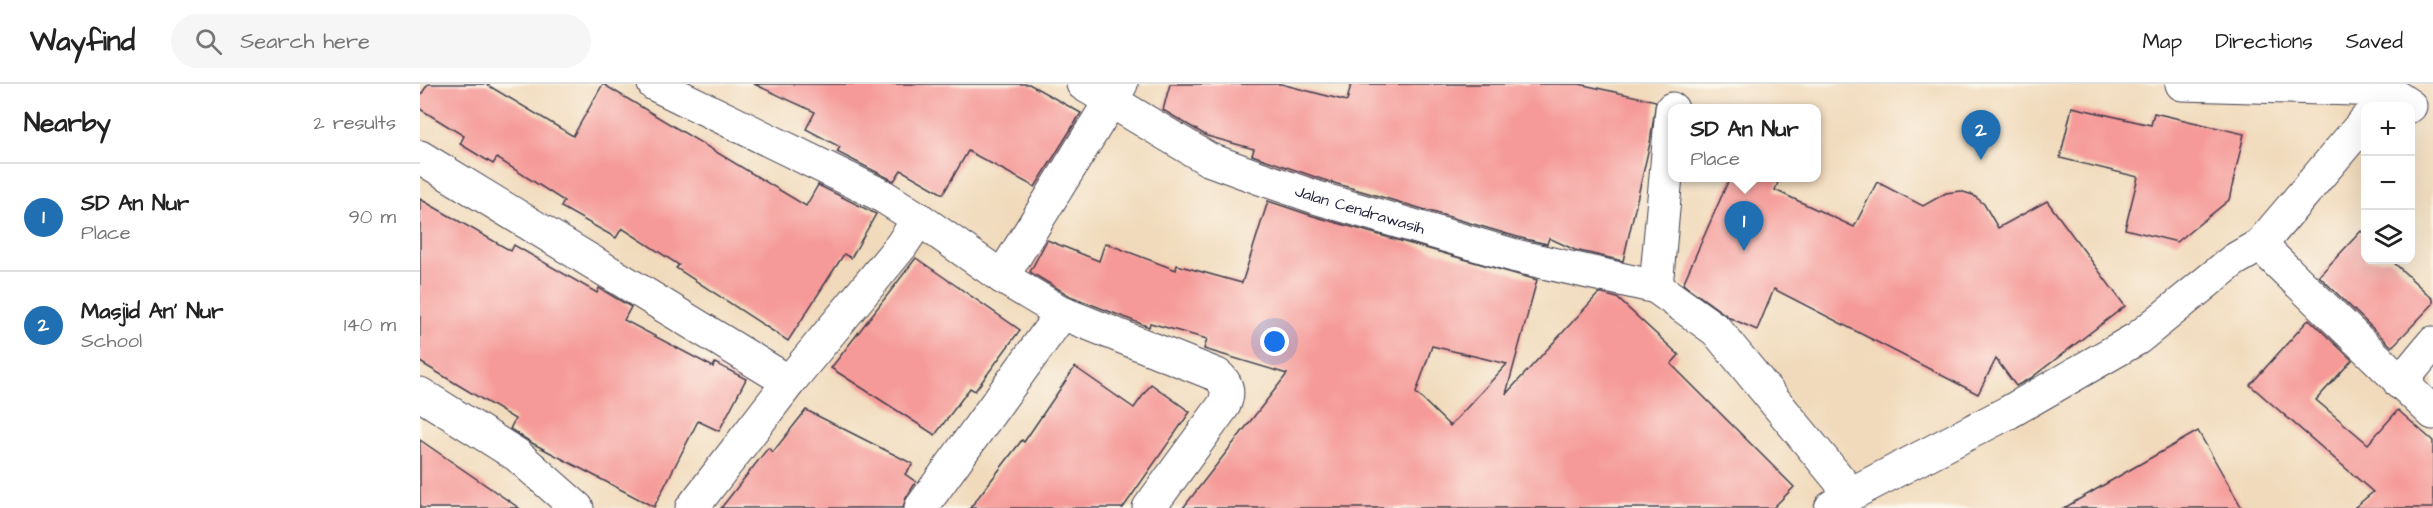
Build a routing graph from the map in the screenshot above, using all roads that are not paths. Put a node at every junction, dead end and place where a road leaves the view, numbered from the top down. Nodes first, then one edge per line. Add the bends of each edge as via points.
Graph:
1 (654, 84) edge
2 (1677, 84) edge
3 (2182, 84) edge
4 (1105, 90) edge
5 (2394, 99) edge
6 (1673, 104) edge
7 (2433, 122) edge
8 (2361, 126) edge
9 (1668, 154) edge
10 (420, 156) edge
11 (919, 219) junction
12 (2260, 245) junction
13 (1002, 277) junction
14 (1656, 287) junction
15 (1062, 312) junction
16 (2433, 343) edge
17 (789, 382) junction
18 (2400, 383) junction
19 (420, 394) edge
20 (2433, 413) edge
21 (1841, 501) edge
22 (577, 508) edge
23 (692, 508) edge
24 (921, 508) edge
25 (1149, 508) edge

1 - 11 street via 881,195
2 - 6 street
3 - 5 street
4 - 13 street
4 - 14 street, Jalan Cendrawasih via 1208,159 1269,181 1516,256
5 - 7 street
8 - 12 street
9 - 14 street
10 - 17 street
11 - 13 street
11 - 17 street
12 - 18 street
12 - 21 street via 2234,260 2138,338
13 - 15 street
14 - 21 street via 1716,330
15 - 24 street
15 - 25 street via 1224,380 1224,405
16 - 18 street
17 - 23 street
18 - 20 street
19 - 22 street via 517,455

